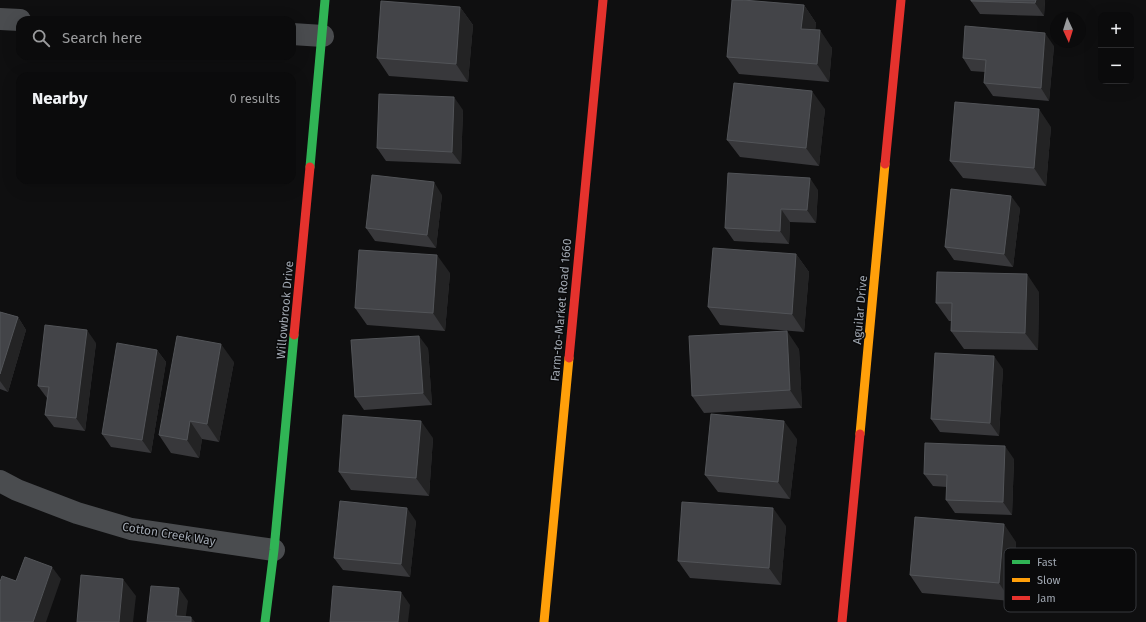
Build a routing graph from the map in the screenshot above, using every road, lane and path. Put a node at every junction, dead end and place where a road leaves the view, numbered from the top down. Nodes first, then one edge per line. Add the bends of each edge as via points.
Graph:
1 (325, 0) edge
2 (603, 0) edge
3 (901, 0) edge
4 (0, 19) edge
5 (16, 20) edge
6 (296, 34) edge
7 (322, 36) junction
8 (0, 481) edge
9 (274, 550) junction
10 (265, 622) edge
11 (544, 622) edge
12 (842, 622) edge

1 - 7 street, Willowbrook Drive
2 - 11 street, Farm-to-Market Road 1660
3 - 12 street, Aguilar Drive
4 - 5 street
6 - 7 street
7 - 9 street, Willowbrook Drive
8 - 9 street, Cotton Creek Way via 77,513 131,529
9 - 10 street, Willowbrook Drive

